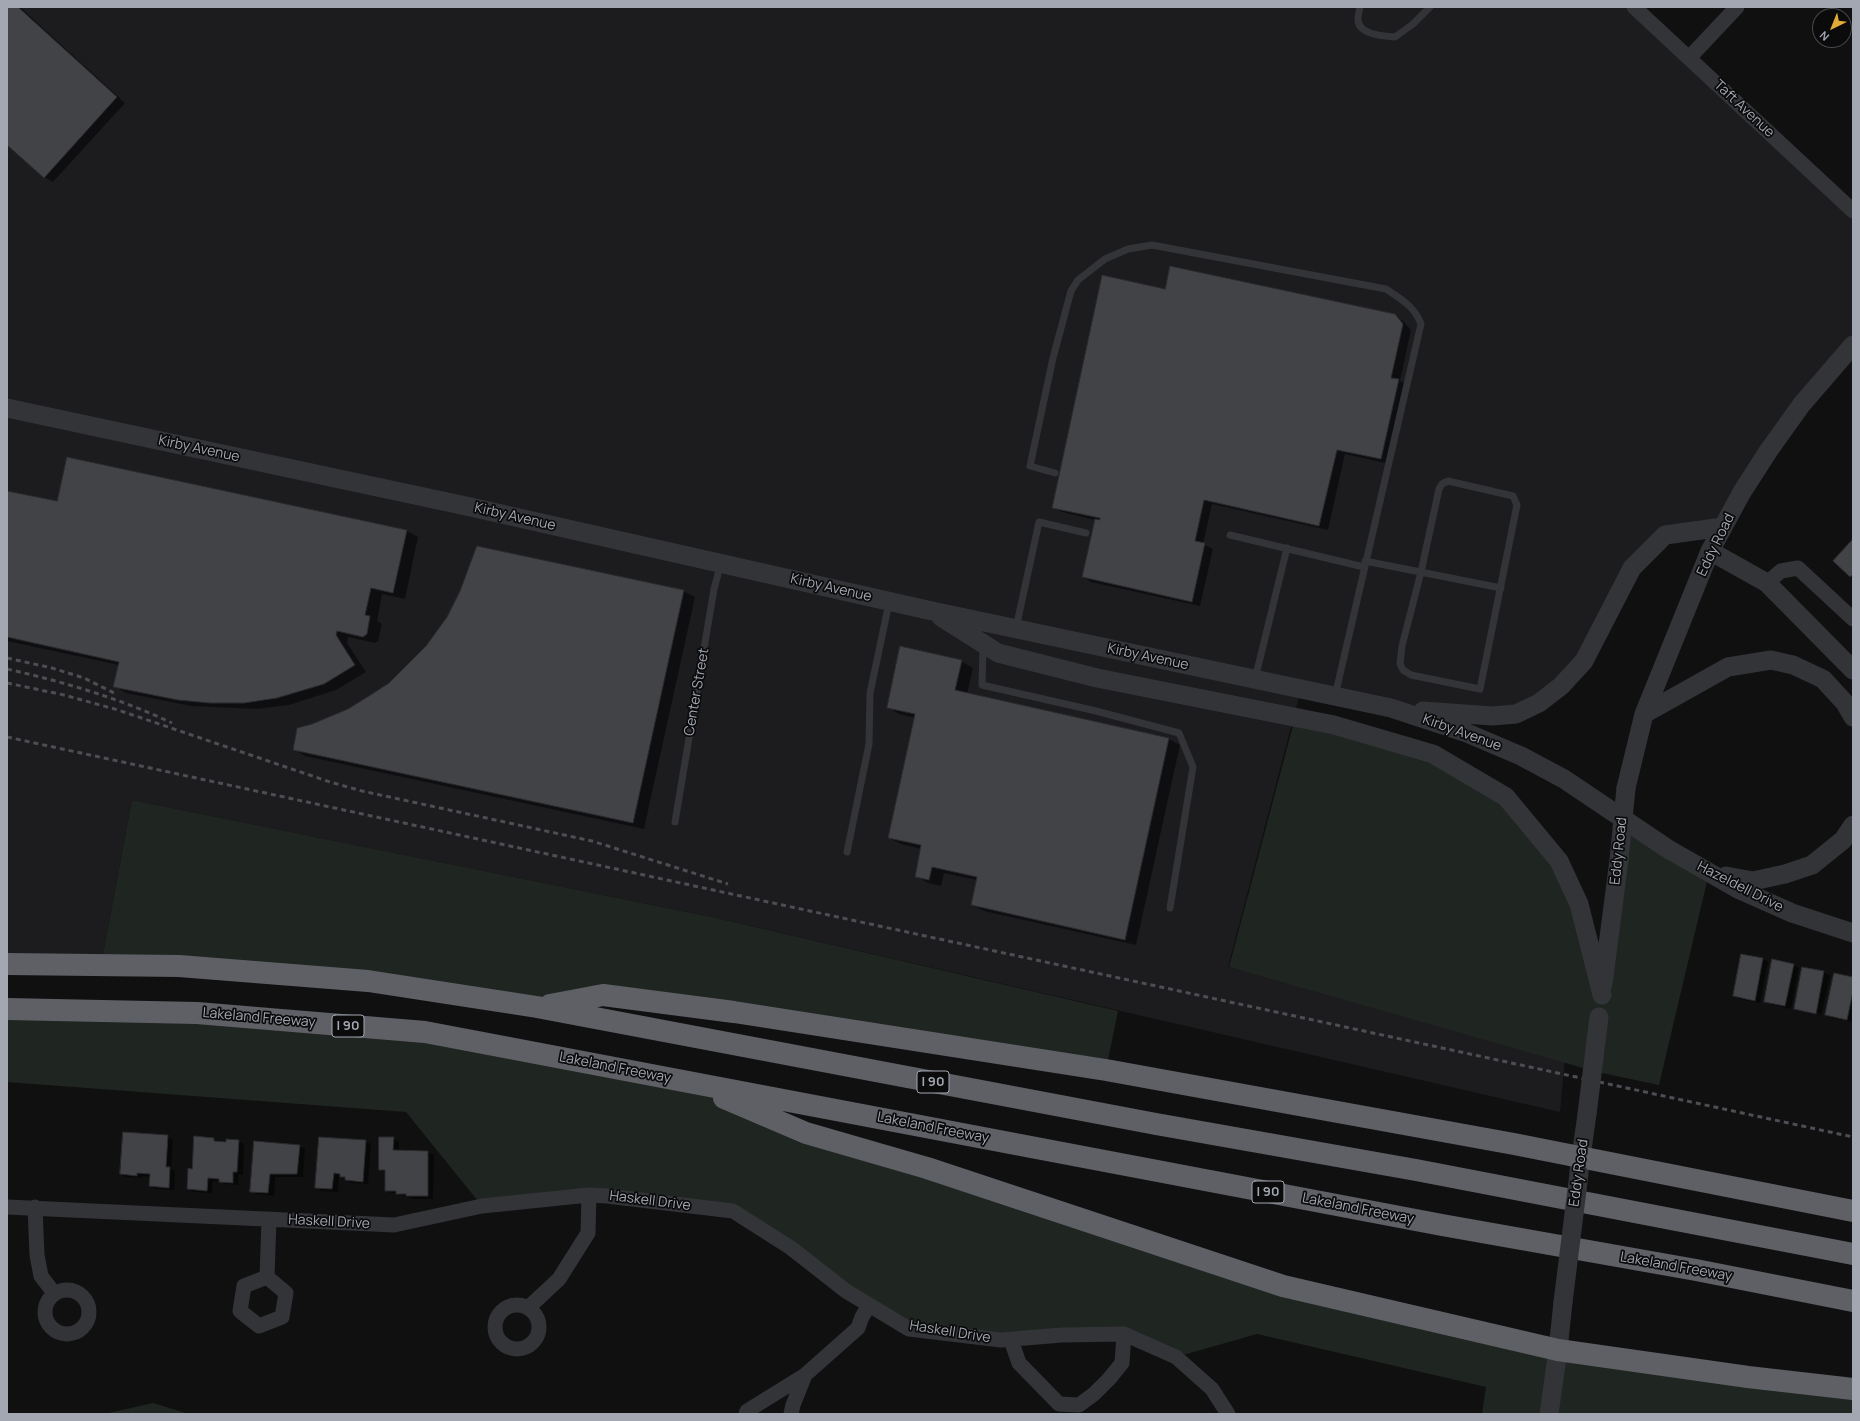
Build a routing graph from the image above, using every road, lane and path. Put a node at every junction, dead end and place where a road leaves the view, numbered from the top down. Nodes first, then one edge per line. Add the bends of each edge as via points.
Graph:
1 (1360, 7) edge
2 (1430, 7) edge
3 (1634, 7) edge
4 (1737, 7) edge
5 (1689, 58) junction
6 (1853, 211) edge
7 (1853, 345) edge
8 (7, 408) edge
9 (1055, 473) dead end
10 (1723, 527) junction
11 (1086, 533) dead end
12 (1230, 535) dead end
13 (1287, 548) junction
14 (1710, 551) junction
15 (721, 563) junction
16 (1365, 564) junction
17 (1421, 572) junction
18 (1767, 583) junction
19 (1501, 588) junction
20 (890, 601) junction
21 (932, 610) junction
22 (1853, 619) edge
23 (1016, 628) junction
24 (983, 644) junction
25 (1853, 670) edge
26 (1255, 679) junction
27 (1335, 697) junction
28 (1391, 708) junction
29 (1644, 714) junction
30 (1853, 717) edge
31 (675, 822) dead end
32 (1634, 825) joint
33 (1853, 825) edge
34 (847, 852) dead end
35 (1709, 873) junction
36 (1170, 908) dead end
37 (1853, 933) edge
38 (7, 964) edge
39 (1602, 995) junction
40 (536, 1007) junction
41 (7, 1009) edge
42 (684, 1082) junction
43 (1580, 1165) junction
44 (589, 1195) junction
45 (7, 1207) edge
46 (35, 1207) junction
47 (1853, 1211) edge
48 (270, 1219) junction
49 (1853, 1254) edge
50 (267, 1278) dead end
51 (54, 1293) dead end
52 (1853, 1301) edge
53 (870, 1305) junction
54 (529, 1308) dead end
55 (1124, 1334) junction
56 (1011, 1340) junction
57 (1558, 1350) junction
58 (805, 1375) junction
59 (1853, 1389) edge
60 (746, 1414) edge
61 (791, 1414) edge
62 (1228, 1414) edge
63 (1549, 1414) edge

1 - 2 lane via 1358,21 1363,29 1378,35 1395,37
3 - 5 street, Taft Avenue
4 - 5 street
5 - 6 street, Taft Avenue
7 - 10 street, Eddy Road via 1802,404 1769,450
8 - 15 street, Kirby Avenue
9 - 16 lane via 1030,466 1053,358 1071,291 1078,280 1105,259 1128,249 1152,245 1386,289 1406,302 1417,314 1421,324
10 - 14 street, Eddy Road
10 - 28 street via 1665,534 1632,568 1584,661 1561,686 1539,703 1516,714 1492,716
11 - 23 lane via 1039,522
12 - 13 lane
13 - 16 lane
13 - 26 lane
14 - 18 street
14 - 29 street, Eddy Road
15 - 20 street, Kirby Avenue
15 - 31 lane, Center Street via 714,589
16 - 17 lane
16 - 27 lane
17 - 19 lane
17 - 19 lane via 1438,489 1448,481 1512,496 1518,505
17 - 19 lane via 1402,646 1400,664 1403,670 1411,675 1480,689
18 - 22 street via 1781,571 1798,568
18 - 25 street
20 - 21 street, Kirby Avenue
20 - 34 lane via 870,693 870,744
21 - 23 street, Kirby Avenue
21 - 24 street
23 - 26 street, Kirby Avenue
24 - 36 lane via 982,685 1179,733 1193,767
24 - 39 street via 998,653 1097,678 1334,725 1433,754 1506,797 1559,861 1578,904
26 - 27 street, Kirby Avenue
27 - 28 street, Kirby Avenue
28 - 32 street, Kirby Avenue via 1467,733 1521,756 1564,779
29 - 30 street via 1728,667 1770,660 1793,665 1823,679 1845,702
29 - 39 street, Eddy Road, bridge via 1626,788
32 - 35 street, Hazeldell Drive
33 - 35 street via 1843,840 1812,865 1753,881
35 - 37 street, Hazeldell Drive via 1792,913
38 - 40 highway, I 90 via 179,966 345,979
39 - 43 street, Eddy Road, bridge
40 - 43 highway via 604,994 734,1012 1106,1070
40 - 49 highway, I 90 via 1416,1170
41 - 42 highway, Lakeland Freeway / I 90 via 197,1013 425,1032
42 - 52 highway, Lakeland Freeway / I 90
42 - 57 highway via 806,1133 927,1168 1283,1286
43 - 47 highway via 1644,1171
43 - 57 street, Eddy Road, bridge
44 - 48 street, Haskell Drive via 482,1206 394,1225
44 - 53 street, Haskell Drive via 733,1211 791,1248 846,1291
44 - 54 street via 588,1232 559,1279
45 - 46 street, Haskell Drive
46 - 48 street, Haskell Drive
46 - 51 street via 37,1255 41,1276
48 - 50 street
53 - 56 street, Haskell Drive via 909,1329
53 - 58 street via 858,1328
55 - 56 street, Haskell Drive via 1062,1335
55 - 56 street via 1122,1363 1094,1394 1079,1405 1059,1404 1019,1363
55 - 62 street, Haskell Drive via 1176,1357 1212,1389
57 - 59 highway
57 - 63 street, Eddy Road
58 - 60 street
58 - 61 street

